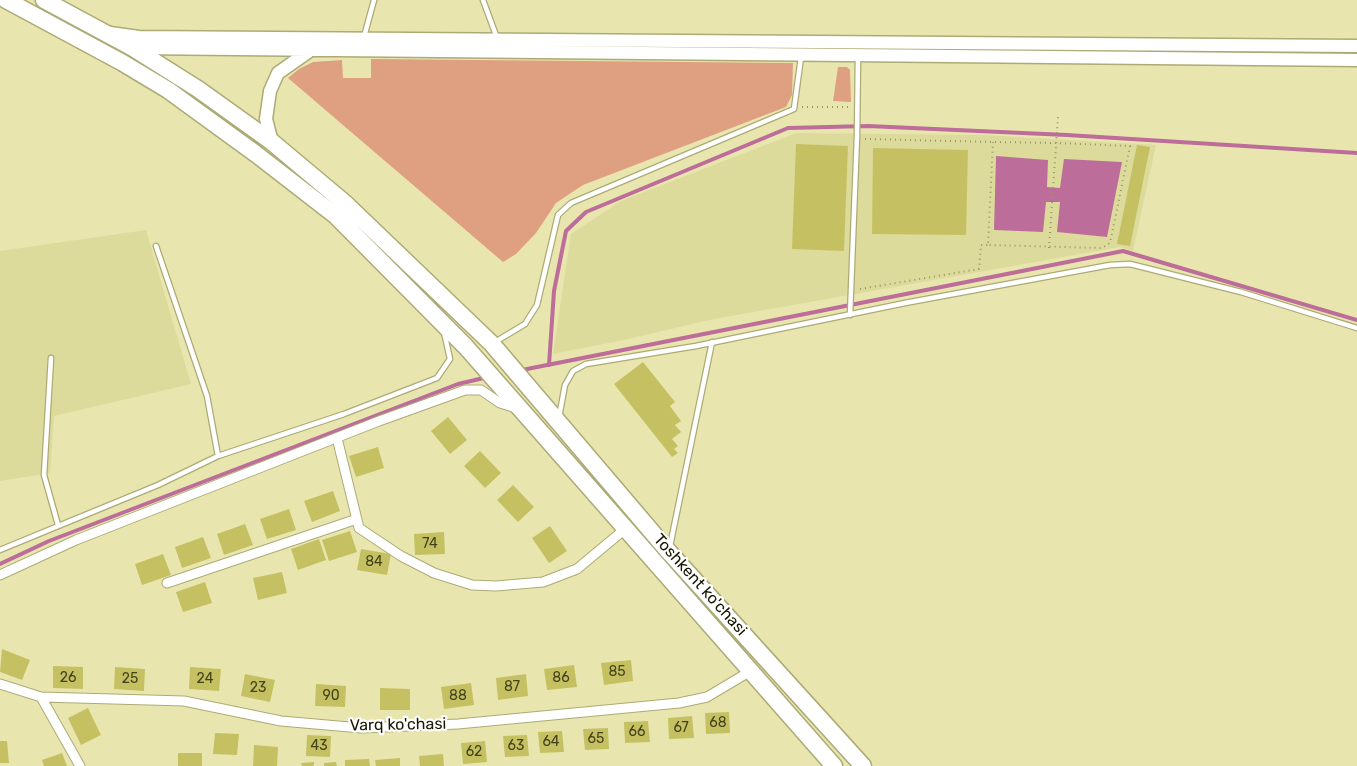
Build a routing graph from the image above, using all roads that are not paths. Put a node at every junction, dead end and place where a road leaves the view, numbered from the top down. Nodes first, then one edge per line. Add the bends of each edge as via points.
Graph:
1 (6, 0) edge
2 (44, 0) edge
3 (374, 0) edge
4 (483, 0) edge
5 (100, 31) junction
6 (364, 37) junction
7 (498, 39) junction
8 (1357, 46) edge
9 (133, 48) junction
10 (308, 52) junction
11 (801, 54) junction
12 (858, 55) junction
13 (1357, 60) edge
14 (123, 63) junction
15 (272, 142) junction
16 (156, 246) dead end
17 (850, 315) junction
18 (440, 319) junction
19 (1357, 328) edge
20 (712, 342) junction
21 (492, 344) junction
22 (51, 358) dead end
23 (521, 410) junction
24 (558, 420) junction
25 (337, 438) junction
26 (218, 456) junction
27 (357, 519) junction
28 (58, 525) junction
29 (625, 529) junction
30 (0, 550) edge
31 (669, 552) junction
32 (0, 575) edge
33 (166, 583) dead end
34 (749, 672) junction
35 (0, 684) edge
36 (41, 696) junction
37 (80, 766) edge
38 (834, 766) edge
39 (863, 766) edge

1 - 14 highway, Toshkent ko'chasi
2 - 5 highway, Toshkent ko'chasi
3 - 6 lane
4 - 7 lane
5 - 6 main road via 139,37
5 - 9 highway, Toshkent ko'chasi
6 - 7 main road
7 - 8 main road
9 - 10 main road
9 - 14 highway
9 - 15 highway, Toshkent ko'chasi
10 - 11 main road
10 - 15 main road via 278,73 270,90 266,120
11 - 12 main road
11 - 21 lane via 794,110 571,203 558,215 537,305 525,324
12 - 13 main road
12 - 17 lane
14 - 18 highway, Toshkent ko'chasi via 168,90 336,216
15 - 21 highway, Toshkent ko'chasi via 346,204
16 - 26 lane via 207,396
17 - 19 lane via 1130,264 1241,292
17 - 20 lane
18 - 23 highway, Toshkent ko'chasi
18 - 26 lane via 450,359 437,378 344,414
20 - 24 lane via 586,364 573,372 565,385
20 - 31 lane
21 - 24 highway, Toshkent ko'chasi
22 - 28 lane via 44,475
23 - 25 street via 500,403 481,390 465,390
23 - 29 highway, Toshkent ko'chasi
24 - 31 highway, Toshkent ko'chasi
25 - 27 street
25 - 32 street via 76,540
26 - 28 lane via 158,485
27 - 29 street via 359,528 366,534 434,573 472,585 496,586 543,582 577,569
27 - 33 street
28 - 30 lane
29 - 34 highway, Toshkent ko'chasi
31 - 39 highway, Toshkent ko'chasi
34 - 36 street, Varq ko'chasi via 707,697 679,703 458,724 361,728 281,721 184,701
34 - 38 highway, Toshkent ko'chasi
35 - 36 street, Varq ko'chasi
36 - 37 street

